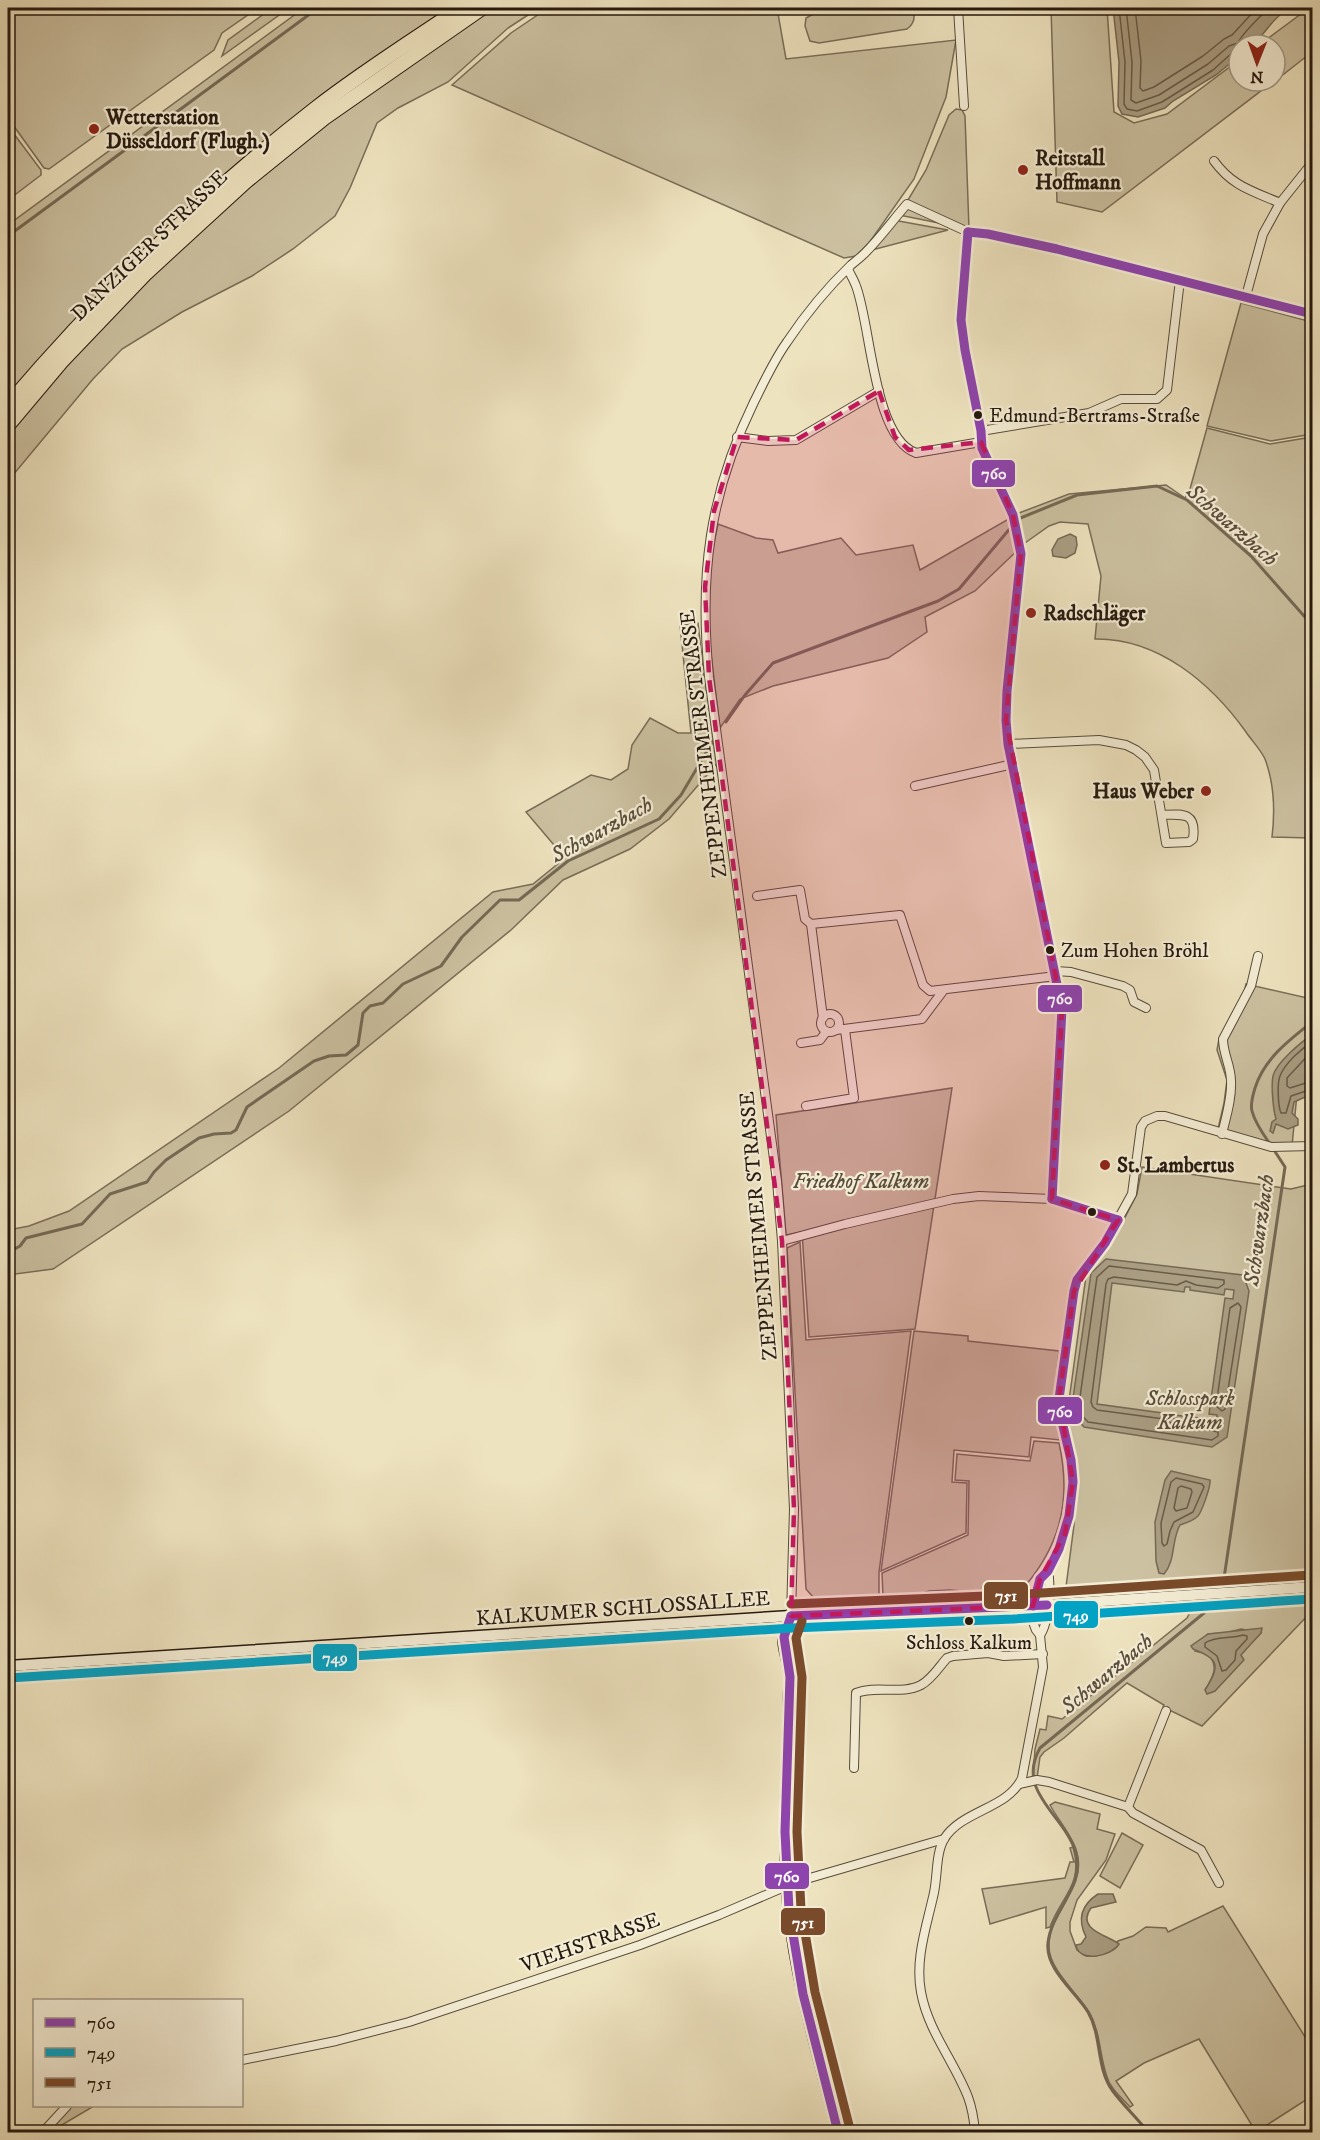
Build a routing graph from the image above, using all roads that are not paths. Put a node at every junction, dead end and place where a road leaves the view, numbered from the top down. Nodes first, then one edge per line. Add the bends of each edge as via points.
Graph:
1 (461, 8) edge
2 (482, 8) edge
3 (958, 8) edge
4 (964, 105) dead end
5 (1214, 161) dead end
6 (1312, 164) edge
7 (1280, 203) junction
8 (968, 232) junction
9 (848, 269) junction
10 (1180, 280) junction
11 (1246, 296) junction
12 (1312, 314) edge
13 (879, 392) junction
14 (8, 405) edge
15 (8, 426) edge
16 (981, 431) junction
17 (737, 436) junction
18 (981, 442) junction
19 (1008, 744) junction
20 (1013, 764) junction
21 (915, 786) dead end
22 (1162, 815) junction
23 (757, 896) dead end
24 (811, 924) junction
25 (1258, 956) dead end
26 (1056, 973) junction
27 (943, 991) junction
28 (1146, 1008) dead end
29 (823, 1018) junction
30 (841, 1030) junction
31 (826, 1032) junction
32 (801, 1043) dead end
33 (806, 1106) dead end
34 (1222, 1134) junction
35 (1312, 1146) edge
36 (1052, 1199) junction
37 (1118, 1220) junction
38 (782, 1241) junction
39 (1047, 1571) junction
40 (1312, 1587) edge
41 (1047, 1605) junction
42 (1033, 1606) junction
43 (791, 1617) junction
44 (1040, 1635) junction
45 (1043, 1654) junction
46 (8, 1666) edge
47 (1166, 1711) dead end
48 (854, 1768) dead end
49 (1019, 1784) junction
50 (1128, 1807) junction
51 (944, 1839) junction
52 (1219, 1883) dead end
53 (787, 1885) junction
54 (243, 2060) edge
55 (66, 2107) edge
56 (43, 2133) edge
57 (838, 2133) edge
58 (975, 2133) edge

1 - 14 highway, DANZIGER STRASSE via 318,107 247,166 122,281
2 - 15 highway, DANZIGER STRASSE via 324,118 245,182 137,282 61,362
3 - 4 street
5 - 7 street via 1234,182
6 - 7 street
7 - 11 street via 1263,234
8 - 9 street, ZEPPENHEIMER STRASSE via 907,204
8 - 10 street, ZEPPENHEIMER STRASSE via 1057,249
8 - 16 street via 961,320
9 - 13 street via 857,286
9 - 17 street, ZEPPENHEIMER STRASSE via 786,343
10 - 11 street, ZEPPENHEIMER STRASSE
10 - 16 street via 1167,390 1163,396 1153,400 1121,399 1089,413
11 - 12 street, ZEPPENHEIMER STRASSE
13 - 17 street via 796,440
13 - 18 street via 895,437 909,450 916,453
16 - 18 street
17 - 38 street, ZEPPENHEIMER STRASSE via 714,511 705,587 706,644 770,1120
18 - 19 street via 1013,515 1021,554 1007,691
19 - 20 street
19 - 22 street via 1099,740 1126,745 1145,757 1154,770
20 - 21 street
20 - 26 street
22 - 22 street via 1166,843 1193,839 1193,825 1188,817
23 - 24 street via 800,890 805,919
24 - 27 street via 900,915 923,985 930,991
24 - 29 street
25 - 34 street via 1251,986 1223,1040 1232,1083
26 - 27 street
26 - 28 street via 1071,972 1123,986 1130,990 1134,1002
26 - 36 street via 1062,1009
27 - 30 street via 922,1018
29 - 30 street via 831,1014 838,1017
29 - 31 street via 821,1025
30 - 31 street
30 - 33 street via 855,1098
31 - 32 street via 820,1040
34 - 35 street via 1271,1148
34 - 37 street via 1165,1116 1145,1120 1138,1139 1132,1194
36 - 37 street
36 - 38 street via 953,1199
37 - 39 street via 1083,1270 1074,1291 1059,1399 1073,1482 1065,1534
38 - 43 street, ZEPPENHEIMER STRASSE via 794,1509
39 - 41 street
39 - 42 street via 1040,1579
40 - 41 main road, KALKUMER SCHLOSSALLEE
41 - 42 main road, KALKUMER SCHLOSSALLEE
41 - 44 street
42 - 43 main road, KALKUMER SCHLOSSALLEE
42 - 44 street via 1033,1622
43 - 46 main road, KALKUMER SCHLOSSALLEE
43 - 53 main road via 783,1629 789,1670
44 - 45 street
45 - 48 street via 953,1656 922,1685 856,1693
45 - 49 street
47 - 50 street
49 - 50 street via 1034,1781
49 - 51 street via 1011,1793 958,1823
50 - 52 street via 1201,1850
51 - 53 street, VIEHSTRASSE
51 - 58 street via 919,1975 933,2031 969,2098
53 - 54 street, VIEHSTRASSE via 719,1916 640,1945 409,2022
53 - 57 main road via 799,1977
55 - 56 street

